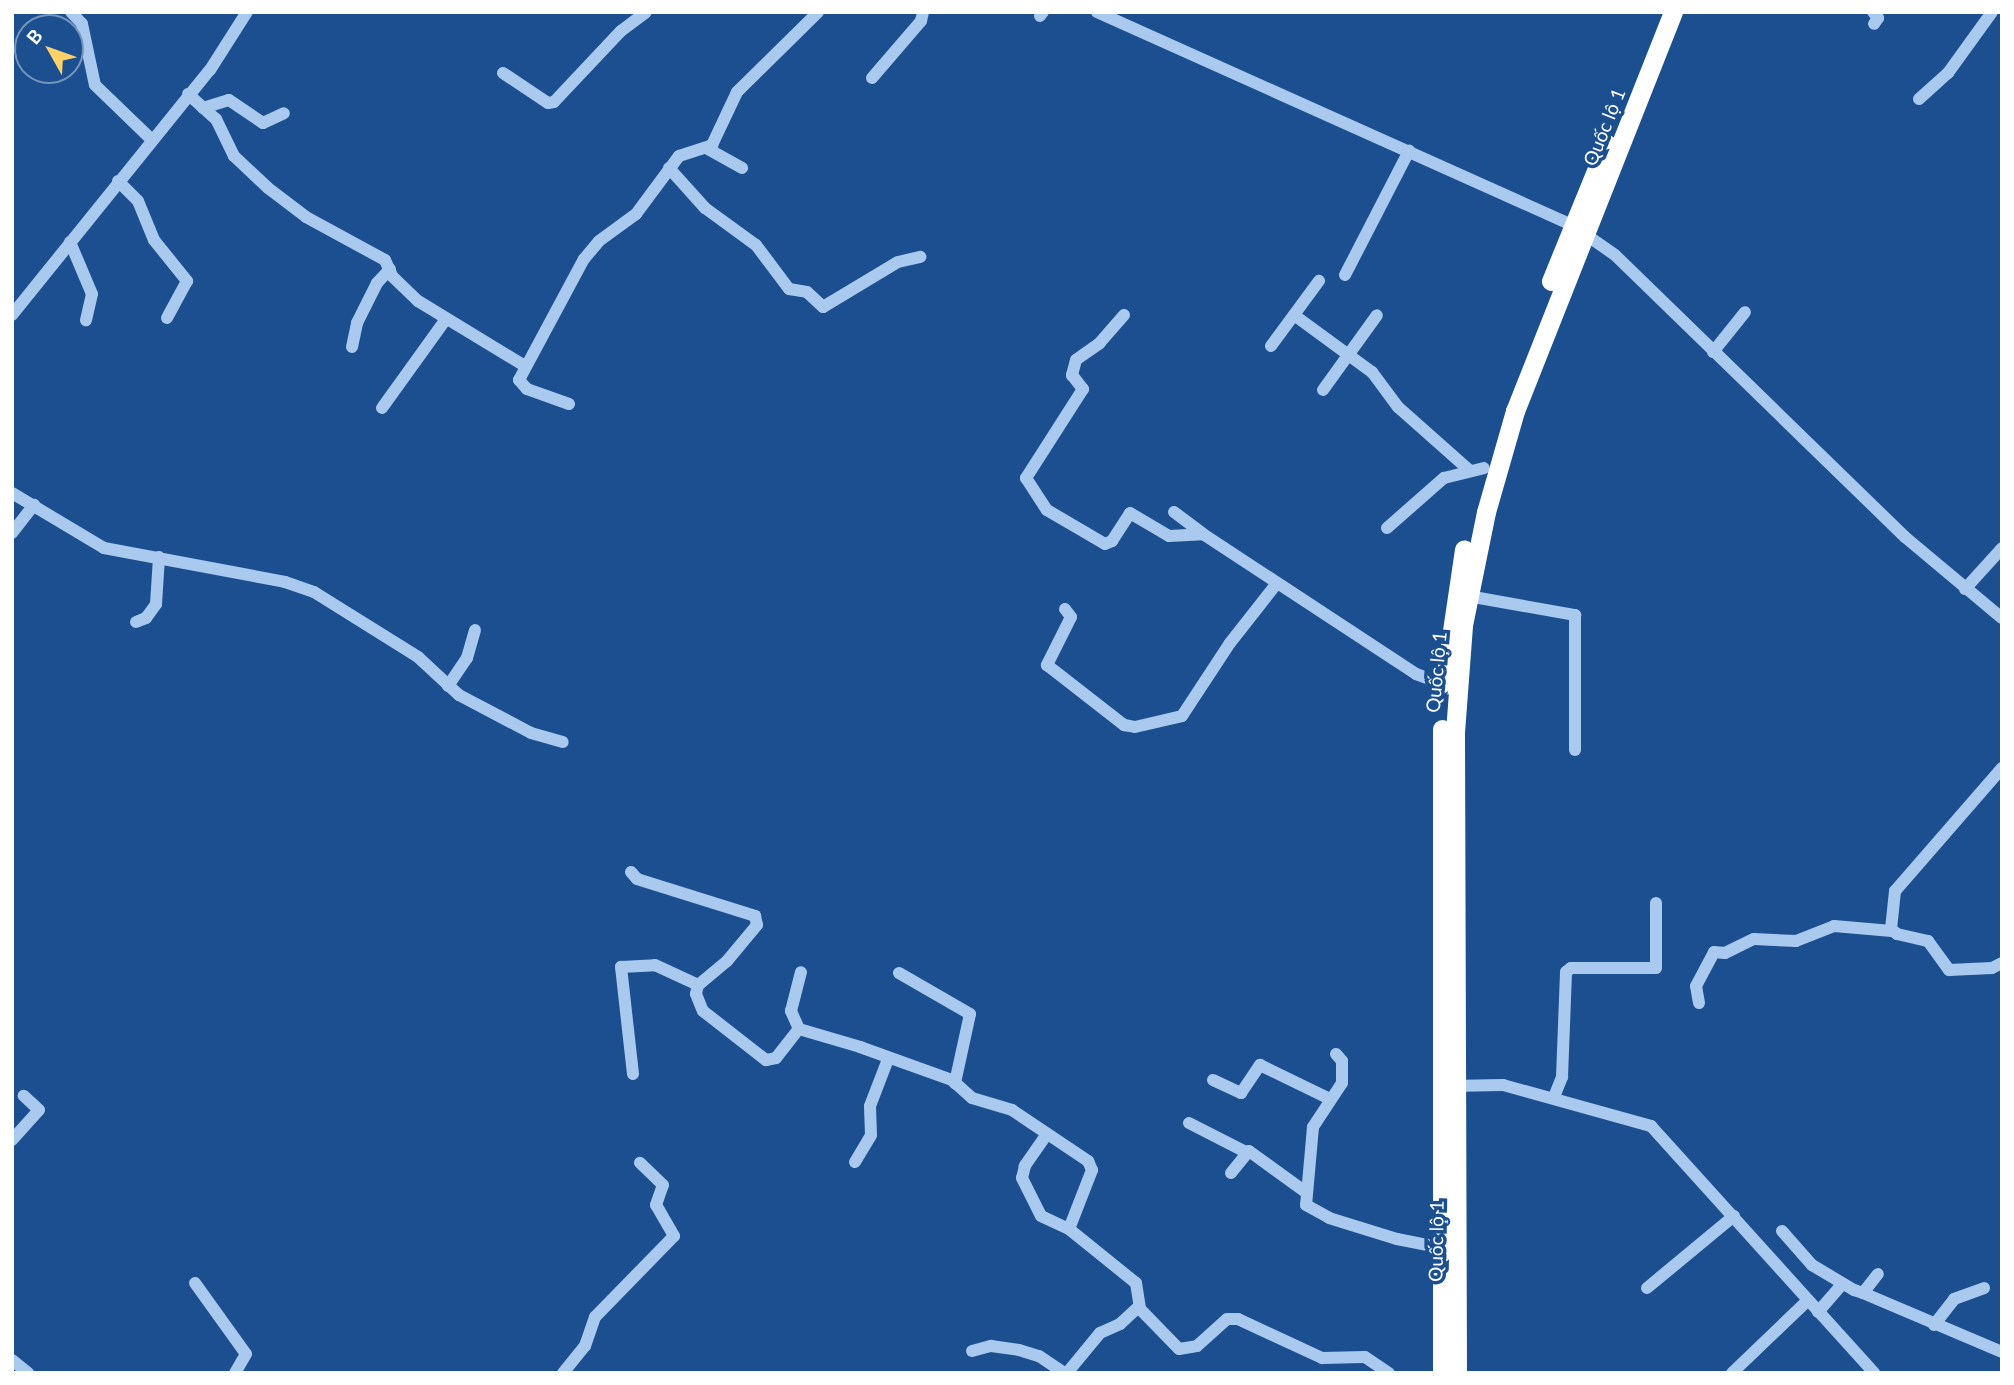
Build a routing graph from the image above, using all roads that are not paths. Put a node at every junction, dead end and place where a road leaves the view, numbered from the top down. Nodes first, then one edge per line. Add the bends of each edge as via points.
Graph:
1 (71, 12) edge
2 (247, 12) edge
3 (646, 12) edge
4 (818, 12) edge
5 (923, 12) edge
6 (1097, 12) edge
7 (1659, 12) edge
8 (1672, 12) edge
9 (1992, 12) edge
10 (503, 73) dead end
11 (872, 78) dead end
12 (188, 94) junction
13 (1919, 99) dead end
14 (203, 108) junction
15 (284, 113) dead end
16 (151, 139) junction
17 (708, 149) junction
18 (1409, 150) junction
19 (669, 168) junction
20 (742, 168) dead end
21 (118, 181) junction
22 (1578, 230) junction
23 (70, 242) junction
24 (920, 257) dead end
25 (390, 270) junction
26 (1345, 275) dead end
27 (1319, 281) dead end
28 (1745, 312) dead end
29 (12, 315) edge
30 (1124, 315) dead end
31 (1294, 315) junction
32 (1377, 315) dead end
33 (167, 318) dead end
34 (446, 319) junction
35 (86, 320) dead end
36 (1271, 346) dead end
37 (352, 347) dead end
38 (1713, 352) junction
39 (1349, 356) junction
40 (525, 366) junction
41 (1323, 390) dead end
42 (569, 404) dead end
43 (382, 408) dead end
44 (1477, 469) junction
45 (12, 493) edge
46 (34, 505) junction
47 (1174, 512) dead end
48 (1387, 528) dead end
49 (12, 533) edge
50 (1203, 534) junction
51 (2002, 548) edge
52 (159, 557) junction
53 (1277, 583) junction
54 (1965, 589) junction
55 (1468, 596) junction
56 (1065, 609) dead end
57 (2002, 618) edge
58 (136, 622) dead end
59 (475, 630) dead end
60 (453, 680) junction
61 (1444, 684) junction
62 (563, 742) dead end
63 (1575, 750) dead end
64 (2002, 768) edge
65 (631, 872) dead end
66 (1656, 902) dead end
67 (1892, 931) junction
68 (2002, 963) edge
69 (801, 972) dead end
70 (899, 973) dead end
71 (698, 985) junction
72 (1699, 1003) dead end
73 (799, 1029) junction
74 (1336, 1054) dead end
75 (888, 1059) junction
76 (633, 1074) dead end
77 (1213, 1080) dead end
78 (955, 1083) junction
79 (1451, 1086) junction
80 (24, 1096) dead end
81 (1554, 1097) junction
82 (1330, 1099) junction
83 (1189, 1123) dead end
84 (1047, 1134) junction
85 (12, 1140) edge
86 (1246, 1152) junction
87 (855, 1162) dead end
88 (640, 1163) dead end
89 (1231, 1173) dead end
90 (1304, 1191) junction
91 (1734, 1216) junction
92 (1069, 1229) junction
93 (1782, 1231) dead end
94 (1443, 1248) junction
95 (1878, 1274) dead end
96 (195, 1283) dead end
97 (1842, 1284) junction
98 (1647, 1288) dead end
99 (1984, 1289) dead end
100 (1863, 1293) junction
101 (1808, 1300) junction
102 (1826, 1305) junction
103 (1139, 1306) junction
104 (1934, 1325) junction
105 (972, 1351) dead end
106 (2002, 1352) edge
107 (12, 1360) edge
108 (27, 1373) edge
109 (235, 1373) edge
110 (563, 1373) edge
111 (1066, 1373) edge
112 (1389, 1373) edge
113 (1442, 1373) edge
114 (1457, 1373) edge
115 (1732, 1373) edge
116 (1874, 1373) edge

1 - 16 street via 82,24 95,85
2 - 12 street via 210,70
3 - 10 street via 621,31 554,102 543,100
4 - 17 street via 737,92
5 - 11 street via 921,21
6 - 18 street
7 - 22 highway, Quốc lộ 1
8 - 22 highway, Quốc lộ 1
9 - 13 street via 1948,73
12 - 14 street
12 - 16 street
14 - 15 street via 229,100 262,123
14 - 25 street via 219,123 239,161 268,188 306,217 385,260
16 - 21 street
17 - 19 street via 683,153
17 - 20 street
18 - 22 street
18 - 26 street
19 - 24 street via 705,208 756,244 789,289 807,292 823,306 898,262
19 - 40 street via 636,214 588,252
21 - 23 street
21 - 33 street via 138,201 154,240 187,281
22 - 38 street via 1615,255
22 - 44 highway, Quốc lộ 1
22 - 55 highway, Quốc lộ 1 via 1503,448
23 - 29 street
23 - 35 street via 92,293
25 - 34 street via 418,301
25 - 37 street via 377,283 357,323
27 - 31 street
28 - 38 street
30 - 50 street via 1100,343 1076,360 1072,375 1083,389 1025,481 1054,515 1105,544 1112,541 1130,513 1169,536
31 - 36 street
31 - 39 street
32 - 39 street
34 - 40 street
34 - 43 street
38 - 54 street
39 - 41 street
39 - 44 street via 1378,378 1398,407
40 - 42 street via 519,380 523,386
44 - 48 street via 1444,478
44 - 61 highway, Quốc lộ 1
45 - 46 street
46 - 49 street
46 - 52 street via 96,545
47 - 50 street
50 - 53 street
51 - 54 street
52 - 58 street via 156,604 146,618
52 - 60 street via 314,592
53 - 56 street via 1182,716 1135,727 1124,725 1047,665 1071,617
53 - 61 street via 1416,674
54 - 57 street
55 - 63 street via 1575,615
55 - 79 highway, Quốc lộ 1 via 1455,732
59 - 60 street
60 - 62 street via 531,733
61 - 79 highway, Quốc lộ 1
64 - 67 street via 1895,891
65 - 71 street via 637,878 755,916 757,925 727,961
66 - 81 street via 1656,968 1571,968 1566,972 1562,1077
67 - 68 street via 1928,941 1949,970 1993,968
67 - 72 street via 1834,926 1796,941 1754,939 1725,953 1714,952 1696,985
69 - 73 street via 792,1011
70 - 78 street via 970,1013
71 - 73 street via 696,994 704,1011 769,1061
71 - 76 street via 655,965 621,967
73 - 75 street
74 - 82 street via 1342,1061 1342,1083
75 - 78 street
75 - 87 street via 870,1106 871,1135
77 - 82 street via 1241,1093 1260,1065
78 - 84 street via 968,1097 1012,1110
79 - 81 street via 1503,1084
79 - 94 highway, Quốc lộ 1
79 - 114 highway, Quốc lộ 1
80 - 85 street via 39,1110
81 - 91 street via 1651,1126
82 - 90 street via 1312,1127
83 - 86 street
84 - 92 street via 1093,1168
84 - 92 street via 1022,1178 1041,1216
86 - 89 street
86 - 90 street via 1263,1159
88 - 110 street via 663,1185 656,1205 674,1236 595,1317 585,1346
90 - 94 street via 1306,1205 1314,1212 1397,1239
91 - 98 street
91 - 101 street
92 - 103 street via 1135,1281
93 - 97 street via 1812,1265
94 - 113 highway, Quốc lộ 1
95 - 100 street
96 - 109 street via 246,1354
97 - 100 street
97 - 102 street
99 - 104 street via 1954,1299
100 - 104 street
101 - 102 street
101 - 115 street
102 - 116 street
103 - 111 street via 1120,1324 1100,1333
103 - 112 street via 1181,1351 1201,1344 1227,1319 1238,1318 1322,1358 1365,1357
104 - 106 street
105 - 111 street via 991,1346 1019,1350
107 - 108 street

